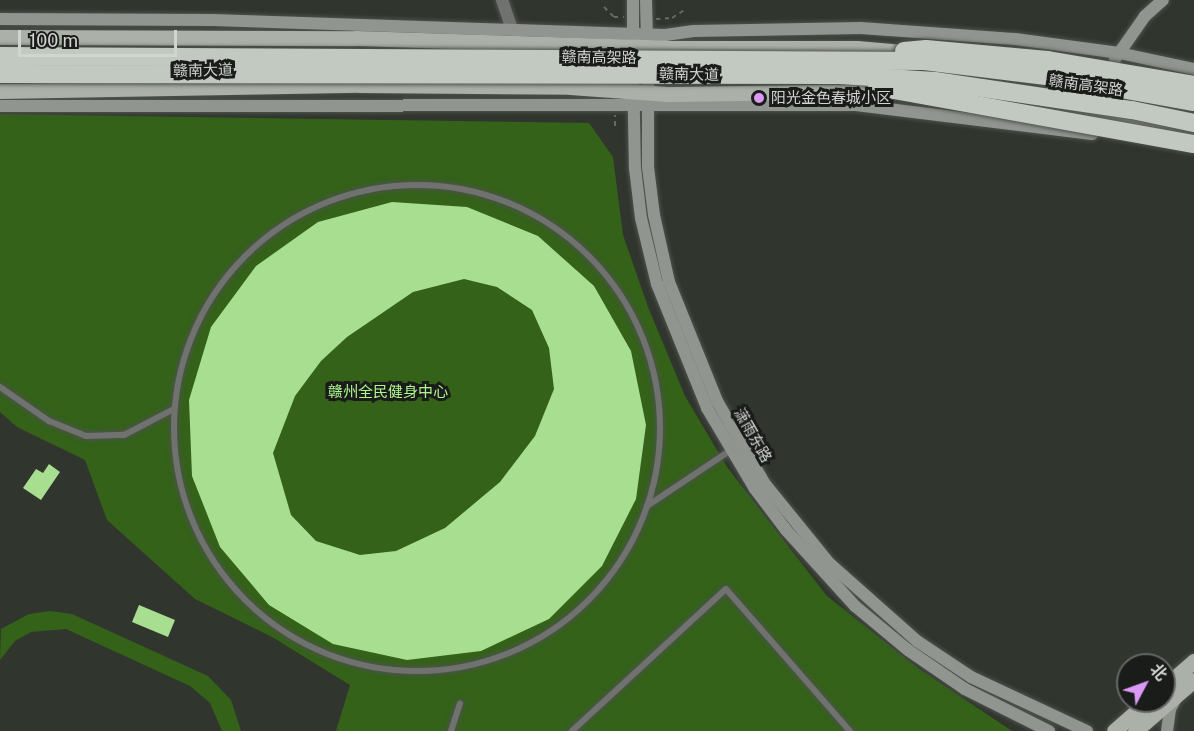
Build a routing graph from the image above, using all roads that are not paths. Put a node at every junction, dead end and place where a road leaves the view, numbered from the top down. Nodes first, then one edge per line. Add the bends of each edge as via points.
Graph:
1 (502, 0) edge
2 (633, 0) edge
3 (646, 0) edge
4 (1163, 0) edge
5 (0, 19) edge
6 (512, 29) junction
7 (0, 37) edge
8 (640, 40) junction
9 (1119, 53) junction
10 (0, 56) edge
11 (819, 67) junction
12 (1194, 69) edge
13 (0, 74) edge
14 (1103, 74) junction
15 (1194, 85) edge
16 (0, 91) edge
17 (1194, 91) edge
18 (649, 98) junction
19 (634, 99) junction
20 (1194, 102) edge
21 (0, 106) edge
22 (1194, 123) edge
23 (1194, 133) edge
24 (1194, 144) edge
25 (1194, 152) edge
26 (0, 387) edge
27 (174, 410) junction
28 (731, 450) junction
29 (646, 507) junction
30 (1194, 661) edge
31 (1176, 677) edge
32 (1194, 680) edge
33 (1179, 693) junction
34 (460, 703) dead end
35 (1134, 713) edge
36 (1025, 721) junction
37 (451, 731) edge
38 (572, 731) edge
39 (850, 731) edge
40 (1035, 731) edge
41 (1049, 731) edge
42 (1087, 731) edge
43 (1114, 731) edge
44 (1135, 731) edge
45 (1167, 731) edge

1 - 6 street
2 - 8 street, 潇雨东路
3 - 8 street, 潇雨东路
4 - 9 street via 1145,16
5 - 6 street via 213,20
6 - 8 street
7 - 8 main road, 赣南大道
8 - 9 street via 861,28 1015,39
8 - 14 main road, 赣南大道 via 857,48 1014,61
8 - 18 street, 潇雨东路
8 - 19 street, 潇雨东路
9 - 12 street
9 - 14 street
10 - 11 highway, 赣南高架路, bridge
11 - 13 highway, 赣南高架路, bridge
11 - 15 highway, bridge via 926,49 1048,60
11 - 20 highway, 赣南高架路, bridge via 924,61 1060,78
11 - 22 highway, 赣南高架路, bridge via 1132,110
11 - 24 highway, bridge
14 - 17 main road, 赣南大道
16 - 19 main road, 赣南大道 via 360,85 570,87
18 - 19 main road, 赣南大道
18 - 23 main road, 赣南大道 via 938,92
18 - 25 street via 856,105 1081,133
18 - 42 street, 潇雨东路 via 652,205 669,282 717,401 765,484 829,563 917,640 971,677
19 - 21 street
19 - 28 street, 潇雨东路 via 635,168 654,274 681,352
26 - 27 lane via 49,421 86,436 124,435
27 - 29 lane via 176,463 190,516 215,564 251,605 294,637 343,659 396,670 450,669 503,656 551,632 592,597 625,555
27 - 29 lane via 188,343 219,284 266,235 324,201 390,185 457,187 522,208 578,245 622,297 651,359 661,426 652,493
28 - 29 lane
28 - 36 street, 潇雨东路 via 786,530 855,606 956,683
30 - 31 main road
32 - 33 main road
33 - 44 main road
33 - 45 street via 1170,708
34 - 37 lane
35 - 43 main road
36 - 40 street
36 - 41 street, 潇雨东路
38 - 39 lane via 726,589

